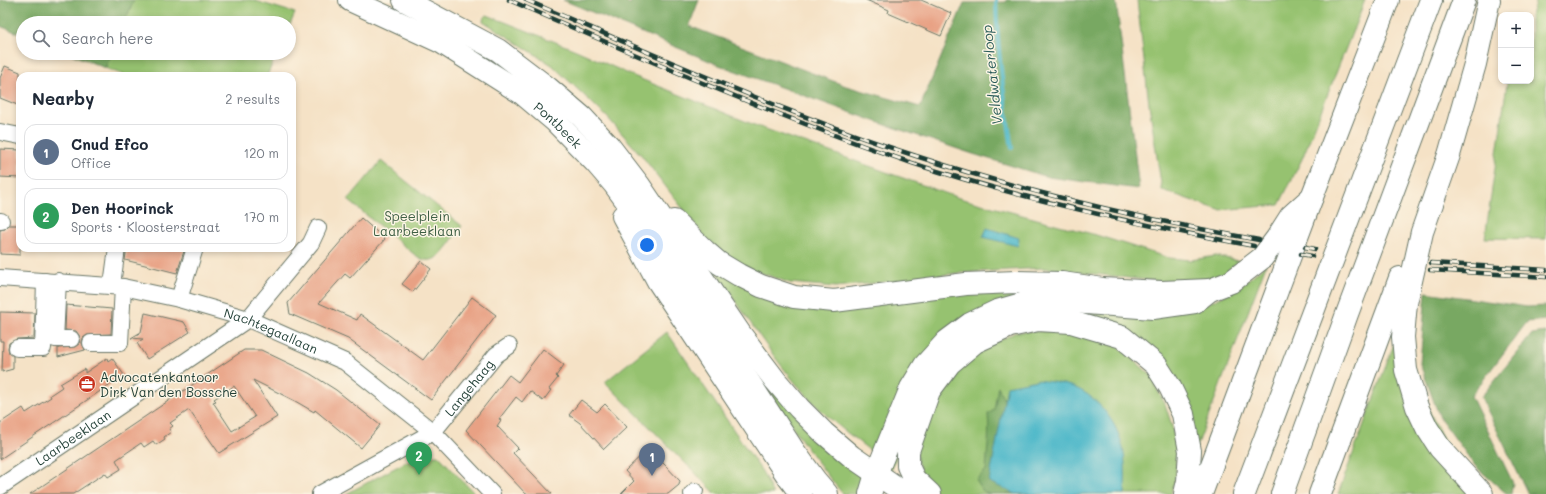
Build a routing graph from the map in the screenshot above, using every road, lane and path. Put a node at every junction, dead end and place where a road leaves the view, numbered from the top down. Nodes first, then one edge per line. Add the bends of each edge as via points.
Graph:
1 (350, 0) edge
2 (404, 0) edge
3 (1388, 0) edge
4 (1431, 0) edge
5 (1464, 0) edge
6 (1489, 0) edge
7 (0, 132) edge
8 (16, 135) edge
9 (614, 184) junction
10 (639, 185) junction
11 (1312, 197) junction
12 (318, 228) dead end
13 (1422, 232) junction
14 (118, 252) edge
15 (194, 252) edge
16 (0, 278) edge
17 (51, 281) junction
18 (118, 286) junction
19 (1210, 290) junction
20 (180, 299) junction
21 (248, 319) junction
22 (71, 338) dead end
23 (91, 343) dead end
24 (509, 346) dead end
25 (17, 348) dead end
26 (433, 432) junction
27 (873, 484) edge
28 (0, 486) edge
29 (320, 494) edge
30 (492, 494) edge
31 (801, 494) edge
32 (827, 494) edge
33 (906, 494) edge
34 (930, 494) edge
35 (1185, 494) edge
36 (1201, 494) edge
37 (1244, 494) edge
38 (1282, 494) edge
39 (1320, 494) edge
40 (1482, 494) edge

1 - 9 highway, Pontbeek via 441,42 523,94 555,121
2 - 10 highway via 498,50 548,88 582,117 609,146
3 - 11 highway
4 - 37 highway
5 - 38 highway
6 - 13 highway via 1475,64 1451,147
7 - 8 street
9 - 31 highway via 620,210 658,281
9 - 32 highway, Pontbeek via 708,317 794,451
10 - 19 highway via 719,263 761,286 794,297 834,301 966,284 1016,282 1062,283 1103,289 1161,292
10 - 27 highway via 741,335 775,380 824,433 851,456
11 - 19 highway via 1291,216 1262,258 1231,282
11 - 36 highway
12 - 21 street, Laarbeeklaan via 311,243
13 - 39 highway via 1412,248
13 - 40 highway via 1406,303 1403,337 1406,370 1417,407 1427,428 1440,448
14 - 18 street
15 - 20 street
16 - 17 street, Nachtegaallaan
17 - 18 street, Nachtegaallaan
17 - 22 street via 55,339
17 - 25 street via 44,348
18 - 20 street, Nachtegaallaan
18 - 23 street via 120,344
19 - 27 highway via 1195,302 1153,308 1059,301 1024,303 997,311 970,324 947,341 921,371 911,388
20 - 21 street, Nachtegaallaan
21 - 26 street, Nachtegaallaan via 345,362
21 - 28 street, Laarbeeklaan
24 - 26 street, Langehaag via 496,355
26 - 29 street
26 - 30 street, Nachtegaallaan
27 - 33 highway
34 - 35 highway via 914,479 908,466 908,451 929,391 950,363 975,342 1010,326 1038,320 1071,322 1122,337 1156,365 1183,414 1190,451

